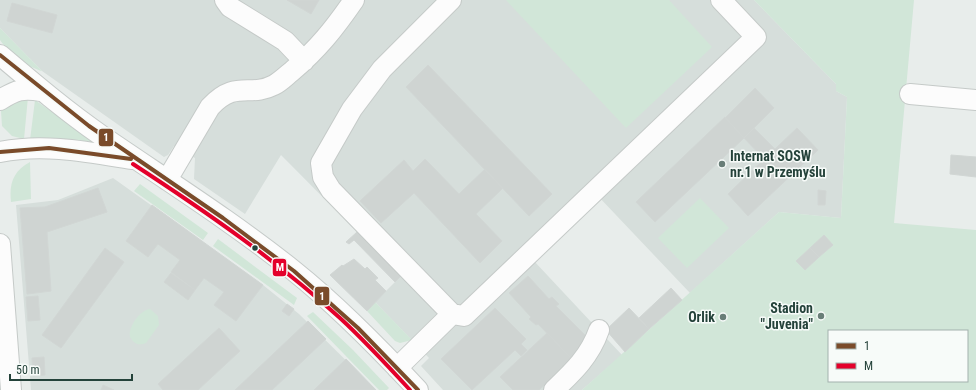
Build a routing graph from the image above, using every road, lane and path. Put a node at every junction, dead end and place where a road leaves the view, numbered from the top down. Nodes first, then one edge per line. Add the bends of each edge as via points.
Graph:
1 (225, 0) edge
2 (354, 0) edge
3 (451, 0) edge
4 (721, 0) edge
5 (0, 55) edge
6 (304, 61) junction
7 (41, 91) junction
8 (910, 94) dead end
9 (0, 100) edge
10 (976, 100) edge
11 (0, 152) edge
12 (136, 159) junction
13 (167, 180) junction
14 (0, 244) edge
15 (2, 311) edge
16 (452, 314) junction
17 (599, 330) dead end
18 (397, 368) junction
19 (11, 390) edge
20 (418, 390) edge
21 (554, 390) edge

1 - 6 street via 230,6 285,41
2 - 6 street via 331,33
3 - 16 street via 369,84 321,163 323,177 331,190
4 - 16 street via 756,36 464,316
5 - 7 street
6 - 13 street via 275,85 262,89 228,92 218,98 210,107
7 - 9 street via 25,89
7 - 12 street
8 - 10 street
11 - 12 street via 29,148
12 - 13 street
13 - 18 street via 294,271 345,315
14 - 15 street
15 - 19 street
16 - 18 street
17 - 21 street via 595,344 579,366
18 - 20 street

